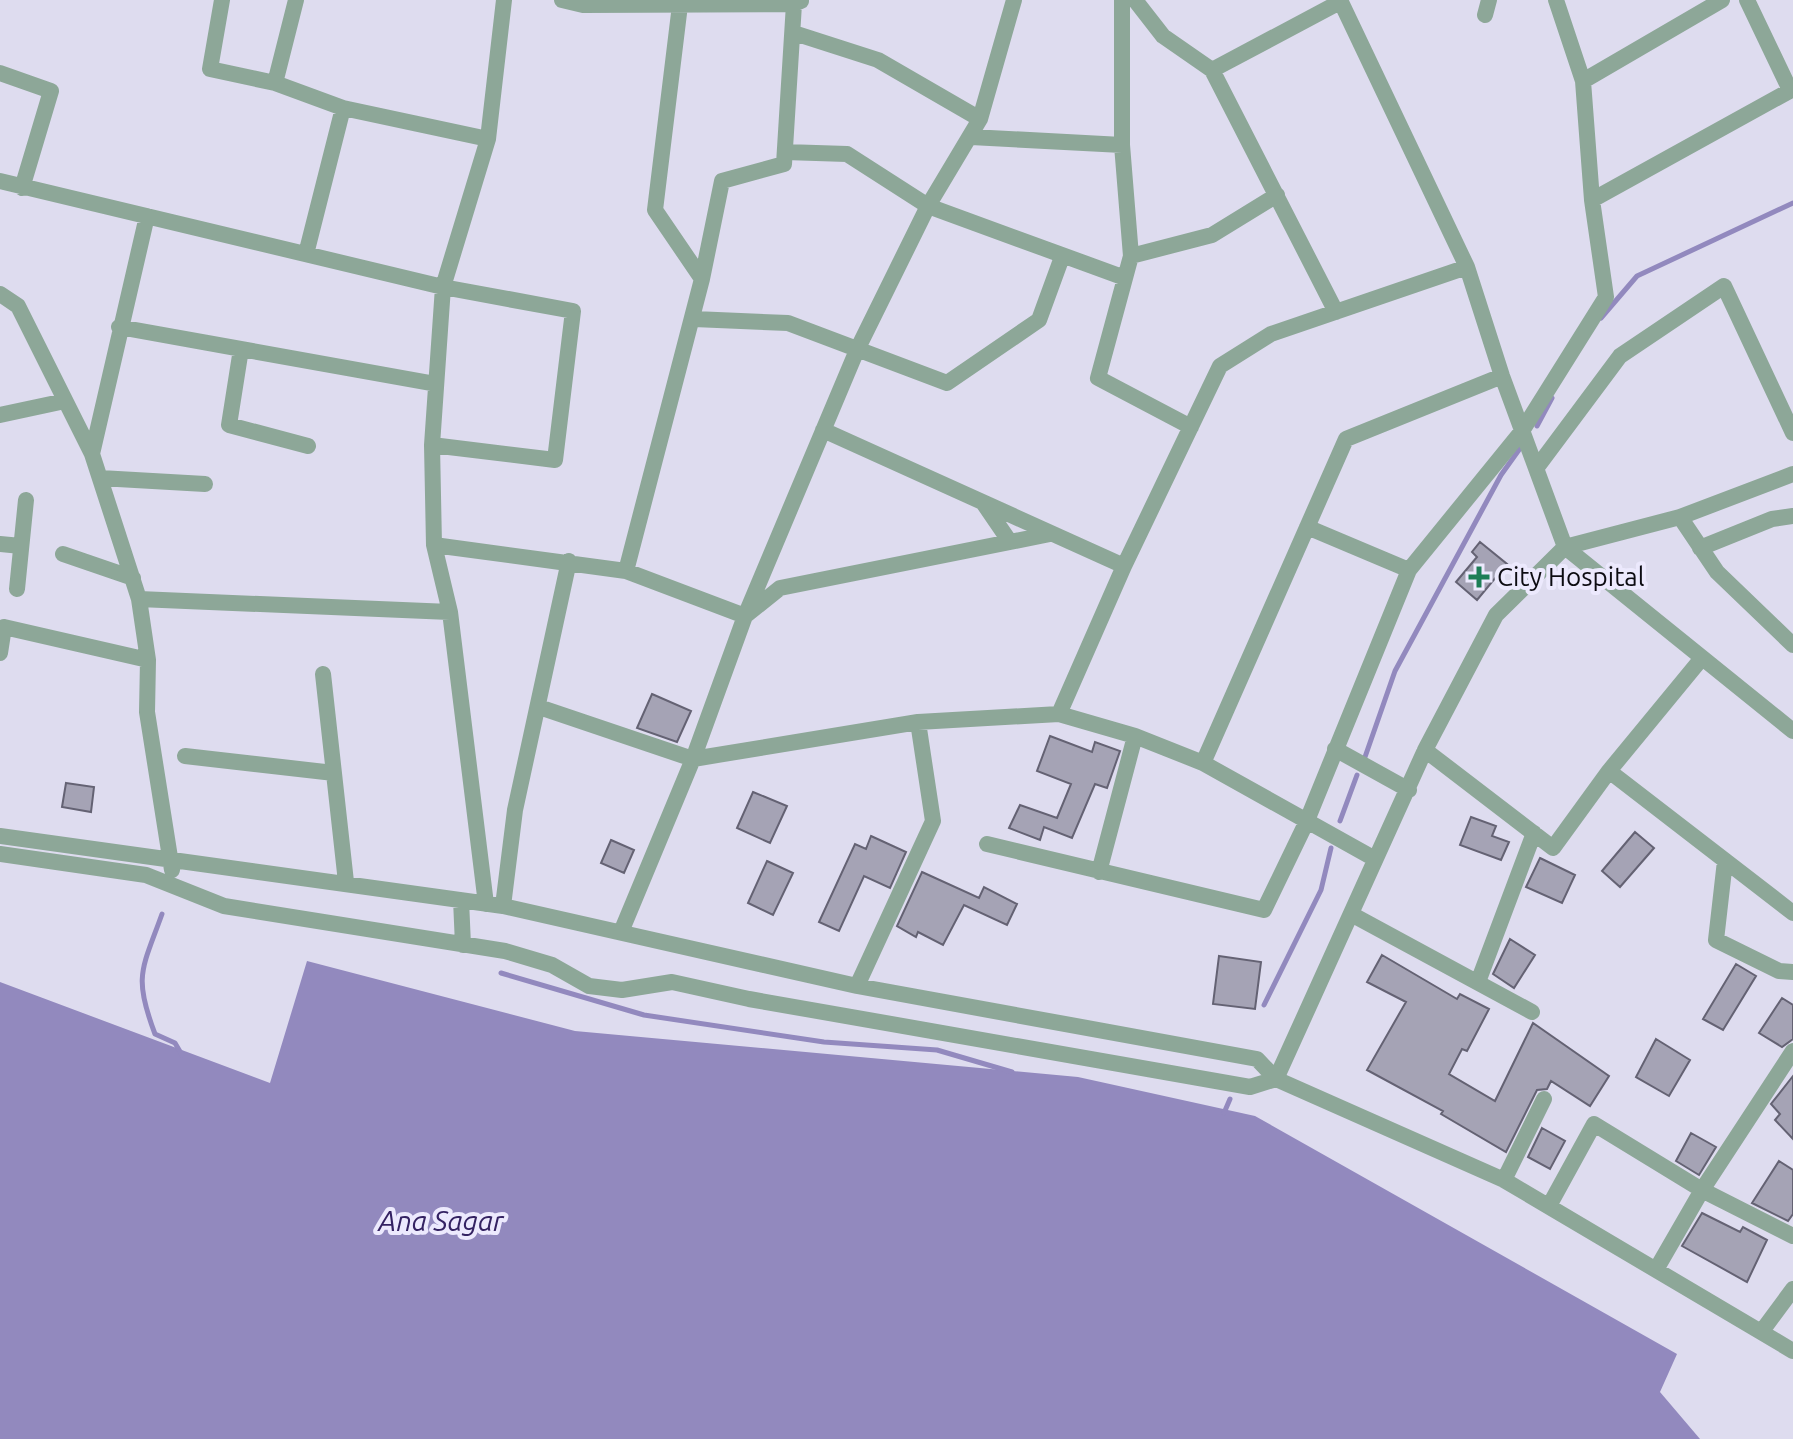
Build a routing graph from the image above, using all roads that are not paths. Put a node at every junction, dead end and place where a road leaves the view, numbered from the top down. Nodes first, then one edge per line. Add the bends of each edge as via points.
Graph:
1 (222, 0) edge
2 (296, 0) edge
3 (504, 0) edge
4 (562, 0) edge
5 (1014, 0) edge
6 (1122, 0) edge
7 (1135, 0) edge
8 (1556, 0) edge
9 (1722, 0) edge
10 (1747, 0) edge
11 (1340, 1) edge
12 (740, 2) edge
13 (798, 2) edge
14 (680, 5) junction
15 (794, 33) junction
16 (1212, 70) junction
17 (0, 73) edge
18 (1583, 81) junction
19 (275, 83) junction
20 (1792, 90) edge
21 (343, 108) junction
22 (980, 119) junction
23 (971, 137) junction
24 (488, 139) junction
25 (1122, 145) junction
26 (785, 152) junction
27 (0, 181) edge
28 (22, 188) junction
29 (1277, 195) junction
30 (1592, 200) junction
31 (928, 206) junction
32 (147, 216) junction
33 (306, 254) junction
34 (1131, 256) junction
35 (1062, 257) junction
36 (1467, 267) junction
37 (1125, 278) junction
38 (702, 279) junction
39 (443, 287) junction
40 (0, 294) edge
41 (1336, 312) junction
42 (694, 319) junction
43 (119, 327) junction
44 (241, 349) junction
45 (857, 350) junction
46 (1502, 376) junction
47 (436, 384) junction
48 (65, 401) junction
49 (0, 415) edge
50 (1191, 427) junction
51 (823, 430) junction
52 (1522, 431) junction
53 (1793, 433) edge
54 (432, 445) junction
55 (308, 446) dead end
56 (92, 454) junction
57 (1538, 466) junction
58 (1793, 474) edge
59 (100, 478) junction
60 (205, 484) dead end
61 (26, 500) dead end
62 (984, 504) junction
63 (1793, 516) edge
64 (1680, 517) junction
65 (1307, 527) junction
66 (1050, 534) junction
67 (1010, 542) junction
68 (0, 544) edge
69 (434, 545) junction
70 (21, 546) junction
71 (1565, 547) junction
72 (1700, 548) junction
73 (63, 554) dead end
74 (569, 561) junction
75 (1124, 566) junction
76 (1409, 570) junction
77 (626, 571) junction
78 (133, 578) junction
79 (17, 589) dead end
80 (139, 599) junction
81 (450, 612) junction
82 (745, 616) junction
83 (1793, 645) edge
84 (0, 653) edge
85 (1702, 658) junction
86 (148, 660) junction
87 (323, 674) dead end
88 (539, 707) junction
89 (1059, 714) junction
90 (918, 722) junction
91 (1793, 731) edge
92 (1135, 736) junction
93 (1335, 749) junction
94 (1425, 750) junction
95 (185, 756) dead end
96 (693, 759) junction
97 (1203, 763) junction
98 (1609, 771) junction
99 (334, 773) junction
100 (1409, 790) junction
101 (1306, 823) junction
102 (1534, 833) junction
103 (0, 836) edge
104 (987, 844) dead end
105 (1553, 848) junction
106 (0, 854) edge
107 (1526, 854) junction
108 (1375, 859) junction
109 (172, 861) junction
110 (1725, 861) junction
111 (1099, 872) junction
112 (346, 882) junction
113 (173, 884) junction
114 (461, 900) junction
115 (494, 905) junction
116 (1793, 913) edge
117 (1351, 914) junction
118 (621, 932) junction
119 (463, 945) junction
120 (1793, 972) edge
121 (1478, 982) junction
122 (857, 986) junction
123 (1532, 1012) dead end
124 (1793, 1051) edge
125 (1227, 1053) junction
126 (1276, 1079) junction
127 (1217, 1081) junction
128 (1544, 1099) dead end
129 (1504, 1180) junction
130 (1702, 1190) junction
131 (1549, 1206) junction
132 (1793, 1236) edge
133 (1657, 1268) junction
134 (1793, 1289) edge
135 (1762, 1331) junction
136 (1793, 1351) edge

1 - 19 street via 210,69
2 - 19 street
3 - 24 street
4 - 14 street via 583,5
5 - 22 street
6 - 25 street
7 - 16 street via 1163,36
8 - 18 street
9 - 18 street
10 - 20 street
11 - 16 street
11 - 36 street
12 - 13 street
12 - 14 street
13 - 15 street
14 - 38 street via 655,210
15 - 22 street via 878,60
15 - 26 street
16 - 29 street
17 - 28 street via 51,91
18 - 30 street
19 - 21 street
20 - 30 street
21 - 24 street
21 - 33 street
22 - 23 street
23 - 25 street
23 - 31 street
24 - 39 street
25 - 34 street
26 - 31 street via 847,154
26 - 38 street via 784,164 722,181
27 - 28 street
28 - 32 street
29 - 34 street via 1212,235
29 - 41 street
30 - 52 street via 1606,297
31 - 35 street
31 - 45 street
32 - 33 street
32 - 43 street
33 - 39 street
34 - 37 street
35 - 37 street
35 - 45 street via 1039,320 947,383
36 - 41 street
36 - 46 street
37 - 50 street via 1098,378
38 - 42 street
39 - 47 street
39 - 54 street via 573,311 555,460
40 - 48 street via 18,306
41 - 50 street via 1271,334 1220,366
42 - 45 street via 788,323
42 - 77 street
43 - 44 street
43 - 56 street
44 - 47 street
44 - 55 street via 229,425
45 - 51 street
46 - 52 street
46 - 65 street via 1346,439
47 - 54 street
48 - 49 street
48 - 56 street
50 - 75 street
51 - 62 street
51 - 82 street
52 - 57 street
52 - 76 street
53 - 57 street via 1724,286 1620,356
54 - 69 street
56 - 59 street
57 - 71 street
58 - 64 street
59 - 60 street
59 - 78 street
61 - 70 street
62 - 66 street
62 - 67 street
63 - 72 street
64 - 71 street
64 - 72 street
65 - 76 street
65 - 97 street
66 - 67 street
66 - 75 street
67 - 82 street via 780,588
68 - 70 street
69 - 74 street
69 - 81 street
70 - 79 street
71 - 85 street
71 - 94 street via 1496,615
72 - 83 street via 1744,602
73 - 78 street
74 - 77 street
74 - 88 street
75 - 89 street
76 - 93 street
77 - 82 street
78 - 80 street
80 - 81 street
80 - 86 street
81 - 115 street
82 - 96 street
84 - 86 street via 4,627
85 - 91 street
85 - 98 street
86 - 109 street via 147,712
87 - 99 street
88 - 96 street
88 - 115 street
89 - 90 street
89 - 92 street
90 - 96 street
90 - 122 street via 933,821
92 - 97 street
92 - 111 street
93 - 100 street
93 - 101 street
94 - 100 street
94 - 102 street
95 - 99 street
96 - 118 street
97 - 101 street
98 - 105 street
98 - 110 street
99 - 112 street
100 - 108 street
101 - 108 street
101 - 111 street via 1264,910
102 - 105 street
102 - 107 street
103 - 109 street
104 - 111 street
105 - 107 street
106 - 113 street via 146,875
107 - 121 street
108 - 117 street
109 - 112 street
109 - 113 street
110 - 116 street
110 - 120 street via 1716,940 1779,971
112 - 114 street
113 - 119 street via 224,906
114 - 115 street
114 - 119 street
115 - 118 street
117 - 121 street
117 - 126 street
118 - 122 street
119 - 127 street via 552,965 589,986 622,990 672,982
121 - 123 street
122 - 125 street
124 - 130 street
125 - 126 street via 1257,1059
125 - 127 street
126 - 127 street via 1250,1087
126 - 129 street
128 - 129 street
129 - 131 street
130 - 131 street via 1594,1124
130 - 132 street
130 - 133 street
131 - 133 street
133 - 135 street
134 - 135 street
135 - 136 street

